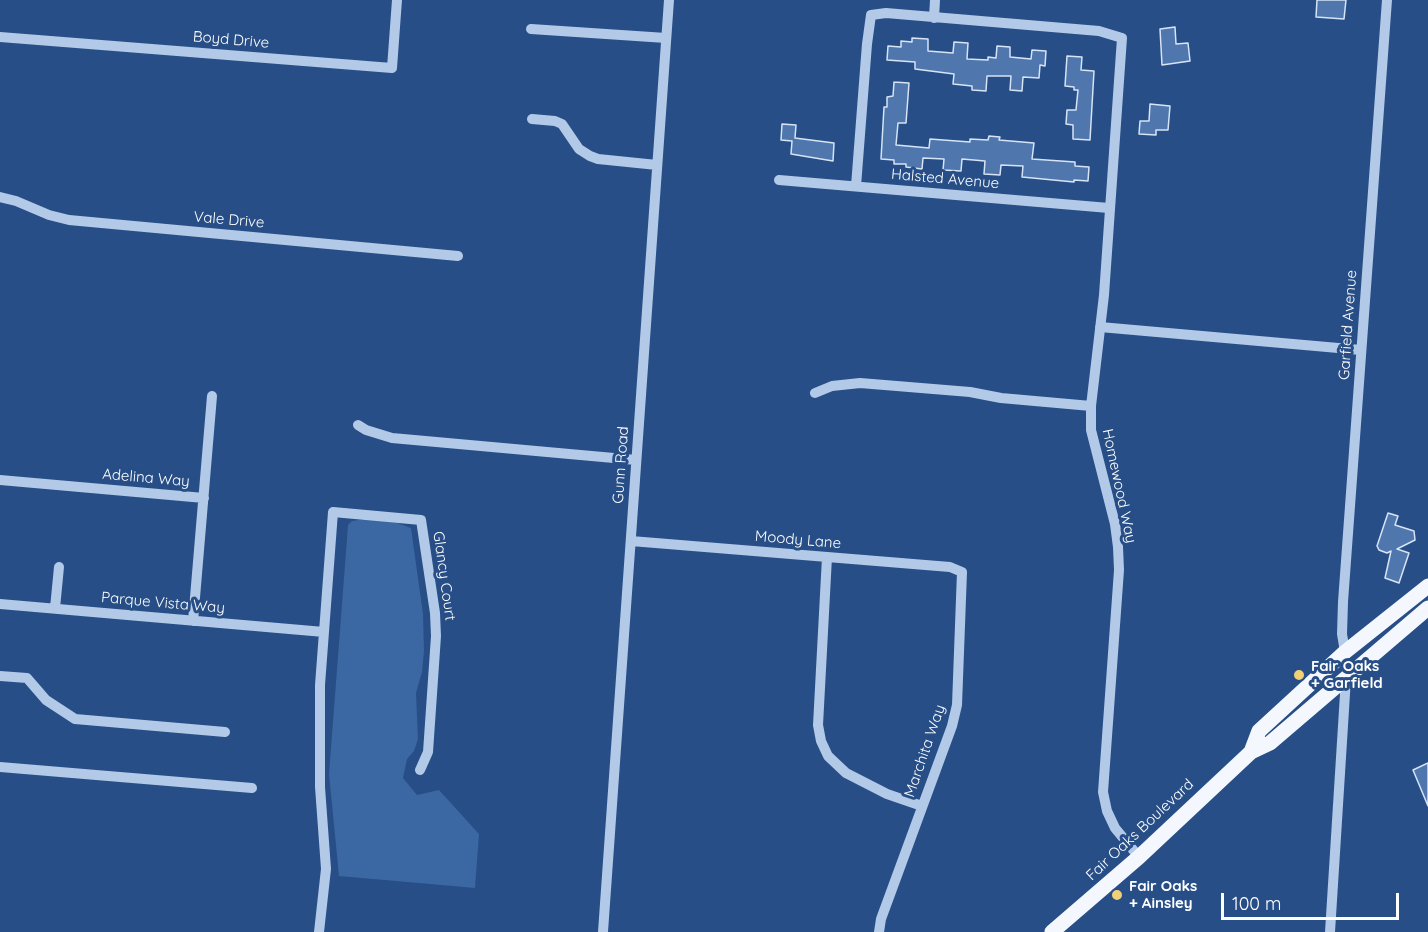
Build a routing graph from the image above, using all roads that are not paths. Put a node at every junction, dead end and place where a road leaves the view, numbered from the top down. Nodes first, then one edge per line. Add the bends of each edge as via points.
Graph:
1 (396, 0) edge
2 (669, 0) edge
3 (935, 0) edge
4 (1387, 0) edge
5 (934, 18) junction
6 (531, 29) dead end
7 (0, 37) edge
8 (666, 38) junction
9 (532, 119) dead end
10 (657, 165) junction
11 (779, 180) dead end
12 (856, 186) junction
13 (0, 197) edge
14 (1109, 208) junction
15 (458, 256) dead end
16 (1100, 327) junction
17 (1361, 350) junction
18 (815, 393) dead end
19 (212, 396) dead end
20 (1091, 406) junction
21 (358, 425) dead end
22 (636, 460) junction
23 (0, 480) edge
24 (204, 498) junction
25 (631, 541) junction
26 (827, 557) junction
27 (59, 567) dead end
28 (962, 572) joint
29 (1428, 586) edge
30 (1428, 597) edge
31 (0, 604) edge
32 (1428, 608) edge
33 (56, 609) junction
34 (193, 621) junction
35 (324, 632) junction
36 (1345, 652) junction
37 (0, 676) edge
38 (1346, 678) junction
39 (225, 732) dead end
40 (1251, 752) junction
41 (0, 767) edge
42 (420, 770) dead end
43 (252, 788) dead end
44 (922, 806) junction
45 (1139, 857) junction
46 (1059, 930) edge
47 (319, 932) edge
48 (603, 932) edge
49 (879, 932) edge
50 (1330, 932) edge

1 - 7 street, Boyd Drive via 392,68
2 - 8 street, Gunn Road
3 - 5 street
4 - 17 street, Garfield Avenue
5 - 12 street via 871,15
5 - 14 street, Homewood Way via 1099,31 1122,38
6 - 8 street
8 - 10 street, Gunn Road
9 - 10 street via 562,124 579,149 598,159
10 - 22 street, Gunn Road
11 - 12 street, Halsted Avenue
12 - 14 street, Halsted Avenue
13 - 15 street, Vale Drive via 69,220
14 - 16 street, Homewood Way
16 - 17 street
16 - 20 street, Homewood Way
17 - 36 street, Garfield Avenue via 1343,602
18 - 20 street via 832,386 860,383
19 - 24 street
20 - 45 street, Homewood Way via 1091,430 1115,524 1119,570 1103,792 1115,828
21 - 22 street via 392,438
22 - 25 street, Gunn Road
23 - 24 street, Adelina Way
24 - 34 street, Adelina Way
25 - 26 street, Moody Lane
25 - 48 street, Gunn Road
26 - 28 street, Moody Lane via 950,567
26 - 44 street via 818,725 824,749 846,773
27 - 33 street
28 - 44 street, Marchita Way via 957,705
29 - 36 main road
30 - 38 main road via 1359,656
31 - 33 street, Parque Vista Way
32 - 38 main road, Fair Oaks Boulevard
33 - 34 street, Parque Vista Way
34 - 35 street, Parque Vista Way
35 - 42 street, Glancy Court via 333,512 421,520 436,636 428,752
35 - 47 street via 319,736 326,868
36 - 40 main road via 1334,676
37 - 39 street via 27,678 46,700 75,718
38 - 40 main road, Fair Oaks Boulevard via 1270,743
38 - 50 street
40 - 45 main road, Fair Oaks Boulevard
41 - 43 street
44 - 49 street, Marchita Way
45 - 46 main road, Fair Oaks Boulevard

